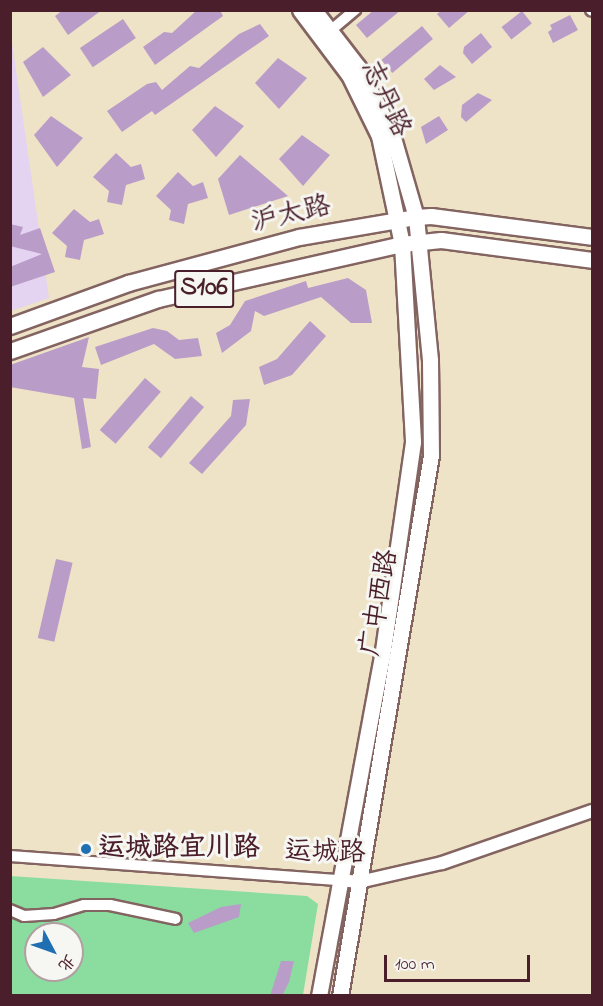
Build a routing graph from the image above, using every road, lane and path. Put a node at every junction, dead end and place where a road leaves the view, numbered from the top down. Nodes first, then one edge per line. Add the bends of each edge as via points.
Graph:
1 (300, 10) edge
2 (314, 10) edge
3 (355, 10) edge
4 (330, 31) junction
5 (416, 217) junction
6 (399, 220) junction
7 (592, 237) edge
8 (420, 242) junction
9 (402, 244) junction
10 (592, 260) edge
11 (10, 326) edge
12 (10, 351) edge
13 (592, 811) edge
14 (10, 856) edge
15 (340, 880) junction
16 (359, 882) junction
17 (10, 910) edge
18 (176, 919) dead end
19 (319, 996) edge
20 (340, 996) edge

1 - 6 main road, 志丹路 via 349,75 379,136
2 - 4 main road, 志丹路
3 - 4 street
4 - 5 main road, 志丹路 via 358,67 392,134
5 - 6 main road, 沪太路 / S106
5 - 7 main road, 沪太路 / S106
5 - 8 main road, 广中西路
6 - 9 main road, 广中西路
6 - 11 main road, 沪太路 / S106 via 299,237 128,283
8 - 9 main road, 沪太路 / S106
8 - 10 main road, 沪太路 / S106 via 441,240
8 - 16 main road, 广中西路 via 430,360 431,455
9 - 12 main road, 沪太路 / S106 via 158,300
9 - 15 main road, 广中西路 via 414,442 382,656
13 - 16 street, 运城路 via 442,863
14 - 15 street, 运城路
15 - 16 street, 运城路
15 - 19 main road, 广中西路
16 - 20 main road, 广中西路
17 - 18 street via 24,916 54,914 84,905 110,905

